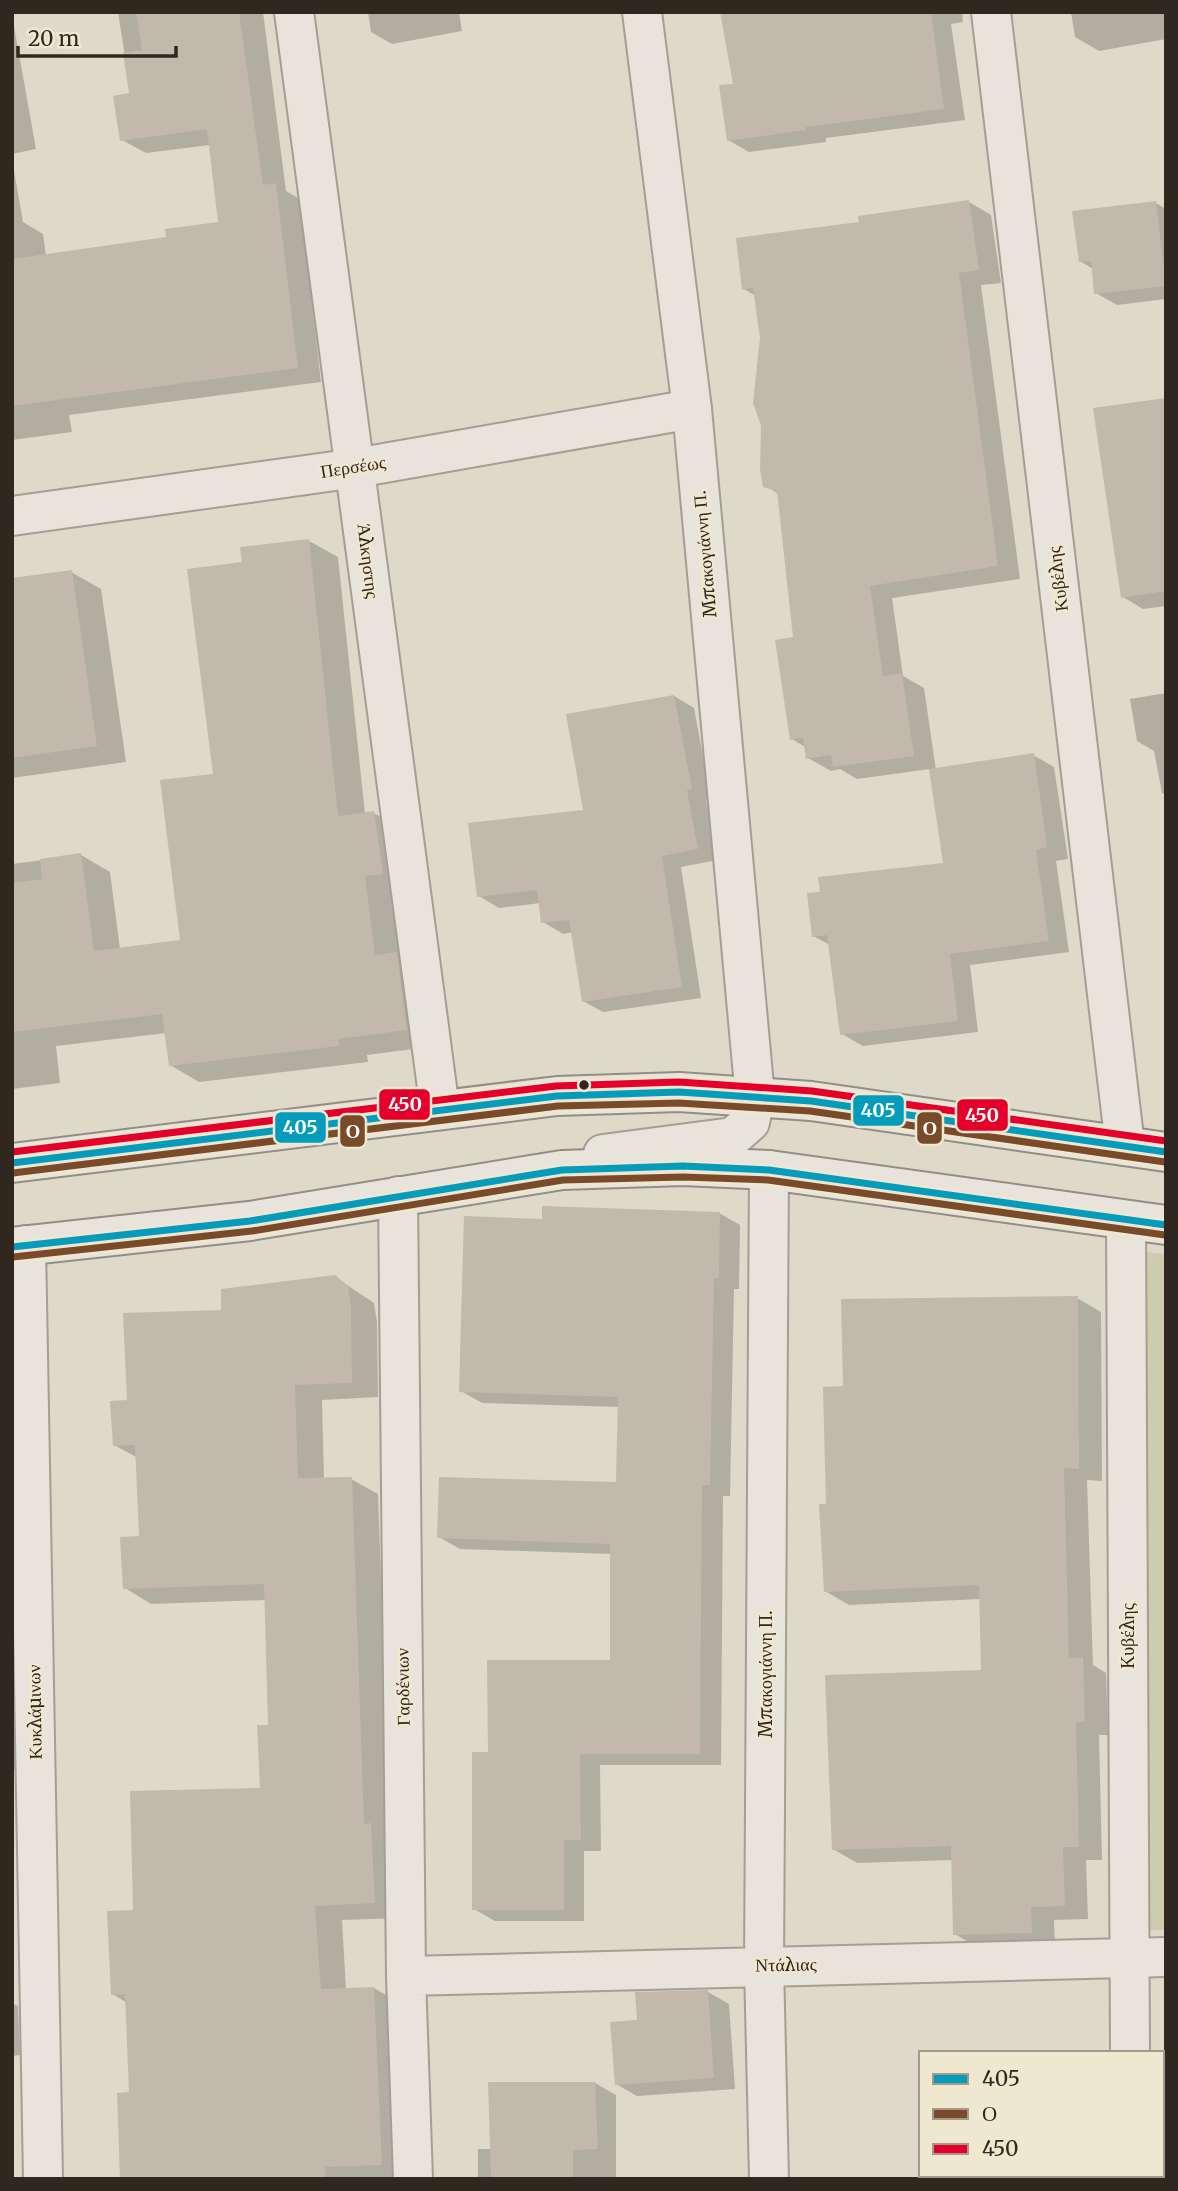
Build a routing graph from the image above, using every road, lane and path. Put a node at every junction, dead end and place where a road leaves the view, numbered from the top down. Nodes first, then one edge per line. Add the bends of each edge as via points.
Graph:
1 (294, 12) edge
2 (642, 12) edge
3 (990, 12) edge
4 (692, 409) junction
5 (356, 468) junction
6 (12, 516) edge
7 (755, 1097) junction
8 (440, 1110) junction
9 (1125, 1146) junction
10 (1166, 1152) edge
11 (12, 1163) edge
12 (769, 1170) junction
13 (530, 1175) junction
14 (398, 1196) junction
15 (1126, 1220) junction
16 (1166, 1225) edge
17 (19, 1246) edge
18 (1147, 1957) edge
19 (764, 1965) junction
20 (407, 1976) junction
21 (1130, 2051) edge
22 (43, 2179) edge
23 (413, 2179) edge
24 (769, 2179) edge

1 - 5 street, Άλκηστης
2 - 4 street, Μπακογιάννη Π.
3 - 9 street, Κυβέλης
4 - 5 street, Περσέως
4 - 7 street, Μπακογιάννη Π.
5 - 6 street, Περσέως
5 - 8 street, Άλκηστης
7 - 8 street via 679,1092 557,1096
7 - 9 street
7 - 13 street via 750,1122 733,1137 605,1153
8 - 11 street
9 - 10 street
12 - 13 street via 683,1166
12 - 15 street
12 - 19 street, Μπακογιάννη Π.
13 - 14 street
14 - 17 street via 250,1220
14 - 20 street, Γαρδένιων
15 - 16 street
15 - 18 street, Κυβέλης
17 - 22 street, Κυκλάμινων
18 - 19 street, Ντάλιας
18 - 21 street, Κυβέλης
19 - 20 street, Ντάλιας
19 - 24 street, Μπακογιάννη Π.
20 - 23 street, Γαρδένιων

